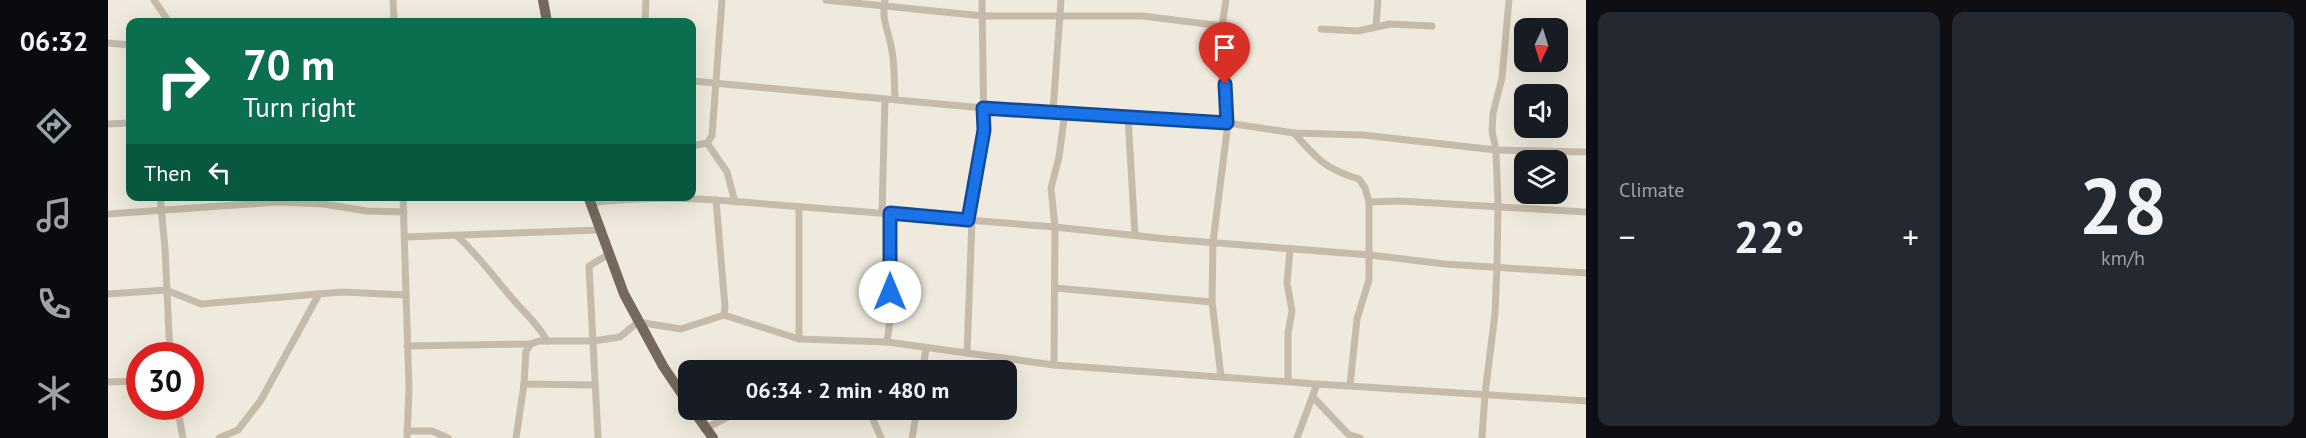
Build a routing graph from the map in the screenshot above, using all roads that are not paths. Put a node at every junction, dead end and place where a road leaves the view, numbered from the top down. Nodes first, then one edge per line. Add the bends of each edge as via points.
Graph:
1 (154, 0) edge
2 (393, 0) edge
3 (543, 0) edge
4 (646, 0) edge
5 (722, 0) edge
6 (826, 0) edge
7 (982, 0) edge
8 (1061, 0) edge
9 (1226, 0) edge
10 (1378, 0) edge
11 (1509, 0) edge
12 (884, 3) edge
13 (983, 16) junction
14 (1061, 17) junction
15 (165, 18) edge
16 (394, 18) edge
17 (546, 18) edge
18 (645, 18) edge
19 (1222, 26) junction
20 (1376, 26) junction
21 (1432, 26) dead end
22 (1321, 29) dead end
23 (108, 43) edge
24 (126, 45) edge
25 (696, 81) edge
26 (716, 83) junction
27 (885, 99) junction
28 (895, 99) junction
29 (983, 108) junction
30 (1053, 111) junction
31 (1065, 112) junction
32 (1128, 117) junction
33 (126, 123) edge
34 (1227, 123) junction
35 (108, 124) edge
36 (1294, 133) junction
37 (707, 143) junction
38 (696, 145) edge
39 (1496, 150) junction
40 (1586, 152) edge
41 (696, 199) edge
42 (716, 200) junction
43 (161, 201) edge
44 (403, 201) edge
45 (589, 201) edge
46 (735, 202) junction
47 (1369, 202) junction
48 (1498, 205) junction
49 (799, 208) junction
50 (162, 210) junction
51 (1586, 212) edge
52 (404, 213) junction
53 (886, 213) junction
54 (108, 214) edge
55 (970, 220) junction
56 (1055, 227) junction
57 (599, 230) junction
58 (1135, 235) junction
59 (405, 237) junction
60 (458, 237) junction
61 (1212, 242) junction
62 (1290, 250) junction
63 (609, 254) junction
64 (1370, 255) junction
65 (1497, 266) junction
66 (1586, 273) edge
67 (1055, 288) junction
68 (166, 290) junction
69 (108, 294) edge
70 (319, 294) junction
71 (406, 295) junction
72 (1212, 302) junction
73 (724, 315) junction
74 (638, 322) junction
75 (799, 339) junction
76 (547, 341) junction
77 (169, 342) edge
78 (593, 342) junction
79 (887, 342) junction
80 (531, 344) junction
81 (407, 346) junction
82 (926, 348) junction
83 (967, 353) junction
84 (924, 360) edge
85 (1054, 365) junction
86 (1221, 376) junction
87 (1288, 379) dead end
88 (126, 381) edge
89 (108, 382) edge
90 (524, 384) junction
91 (1317, 384) junction
92 (594, 385) junction
93 (1350, 385) junction
94 (678, 388) edge
95 (1485, 394) junction
96 (1313, 397) junction
97 (1586, 401) edge
98 (180, 420) edge
99 (700, 420) edge
100 (722, 420) edge
101 (873, 420) edge
102 (915, 420) edge
103 (704, 429) dead end
104 (407, 434) edge
105 (1349, 436) edge
106 (183, 438) edge
107 (219, 438) edge
108 (448, 438) edge
109 (516, 438) edge
110 (598, 438) edge
111 (713, 438) edge
112 (881, 438) edge
113 (912, 438) edge
114 (1297, 438) edge
115 (1360, 438) edge
116 (1482, 438) edge

1 - 15 street
2 - 16 street
3 - 17 main road
4 - 18 street
5 - 26 street
6 - 12 street
7 - 13 street
8 - 14 street
9 - 19 street
10 - 20 street
11 - 39 street via 1502,78 1493,113
12 - 13 street
12 - 28 street via 883,22 892,52
13 - 14 street
13 - 29 street
14 - 19 street via 1143,16
14 - 30 street
19 - 34 street
20 - 21 street
20 - 22 street via 1358,31
23 - 24 street
25 - 26 street
26 - 27 street
26 - 37 street via 712,136
27 - 28 street
27 - 53 street
28 - 29 street
29 - 30 street
29 - 55 street via 984,130
30 - 31 street
31 - 32 street
31 - 56 street via 1051,188
32 - 34 street
32 - 58 street
33 - 35 street
34 - 36 street
34 - 61 street
36 - 39 street via 1363,135
36 - 47 street via 1324,165 1359,179
37 - 38 street
37 - 46 street via 727,172
39 - 40 street
39 - 48 street
41 - 42 street
42 - 46 street
42 - 73 street
43 - 50 street
44 - 52 street
45 - 57 main road
46 - 49 street
47 - 48 street
47 - 64 street
48 - 51 street
48 - 65 street
49 - 53 street
49 - 75 street
50 - 52 street via 278,202
50 - 54 street
50 - 68 street
52 - 59 street
53 - 55 street
53 - 79 street via 891,312
55 - 56 street
55 - 83 street
56 - 58 street
56 - 67 street
57 - 60 street
57 - 63 main road
58 - 61 street
59 - 60 street
59 - 71 street
60 - 76 street via 529,315
61 - 62 street
61 - 72 street
62 - 64 street
62 - 87 street
63 - 74 main road
63 - 78 street via 589,266
64 - 65 street
64 - 93 street via 1370,280 1357,319
65 - 66 street
65 - 95 street
67 - 72 street
67 - 85 street
68 - 69 street
68 - 70 street via 201,304
68 - 77 street
70 - 71 street
70 - 107 street via 261,400 238,430
71 - 81 street
72 - 86 street
73 - 74 street via 681,328
73 - 75 street
74 - 78 street via 620,338
74 - 94 main road
75 - 79 street
76 - 78 street
76 - 80 street
78 - 92 street
79 - 82 street
80 - 81 street
80 - 90 street via 526,351
81 - 104 street
82 - 83 street
82 - 84 street
83 - 85 street
85 - 86 street
86 - 91 street
88 - 89 street
90 - 92 street
90 - 109 street
91 - 93 street
91 - 96 street
92 - 110 street
93 - 95 street
95 - 97 street
95 - 116 street
96 - 105 street
96 - 114 street
98 - 106 street
99 - 111 main road
100 - 103 street
101 - 112 street
102 - 113 street
104 - 108 street via 432,431
105 - 115 street

